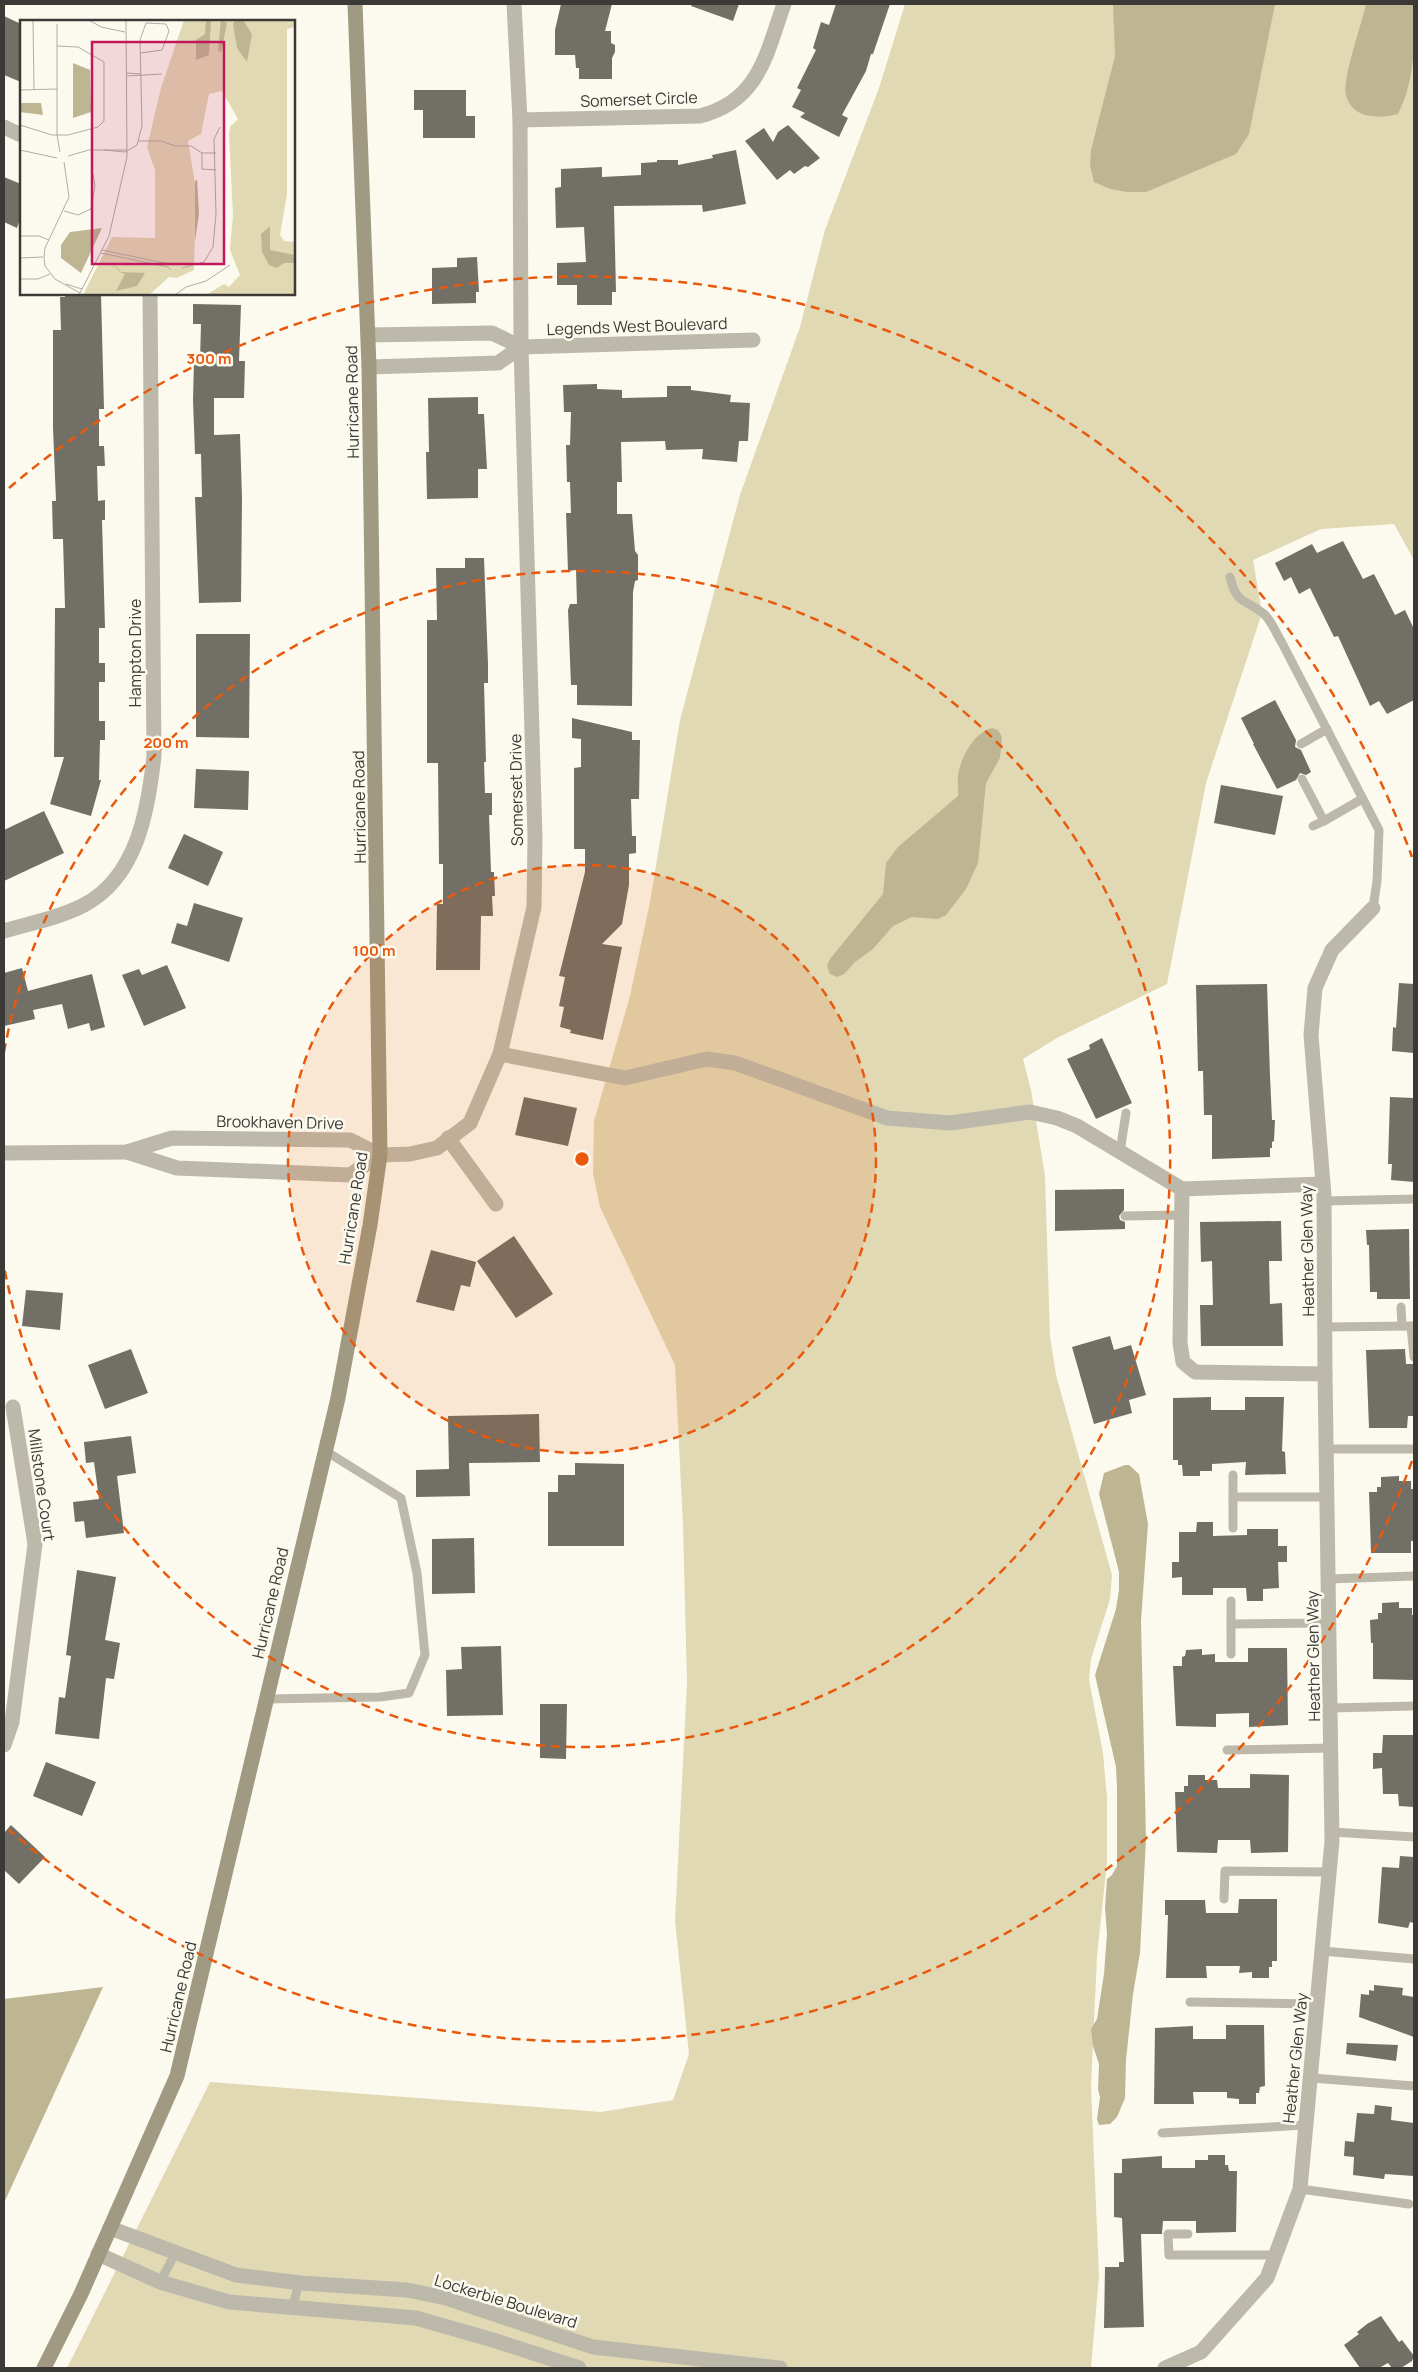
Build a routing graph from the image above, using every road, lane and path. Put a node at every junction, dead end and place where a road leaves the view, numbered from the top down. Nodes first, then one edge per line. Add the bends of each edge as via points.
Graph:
1 (354, 4) edge
2 (514, 4) edge
3 (784, 4) edge
4 (520, 120) junction
5 (4, 127) edge
6 (20, 135) edge
7 (150, 295) edge
8 (368, 334) junction
9 (753, 340) dead end
10 (522, 347) junction
11 (369, 367) junction
12 (1230, 577) dead end
13 (1327, 730) junction
14 (1302, 744) dead end
15 (1302, 780) dead end
16 (1362, 799) junction
17 (1324, 821) junction
18 (1313, 826) dead end
19 (1373, 908) joint
20 (4, 931) edge
21 (500, 1054) junction
22 (1126, 1113) dead end
23 (448, 1138) junction
24 (127, 1152) junction
25 (1120, 1152) junction
26 (4, 1153) edge
27 (380, 1155) junction
28 (1323, 1184) junction
29 (1182, 1189) junction
30 (1414, 1199) edge
31 (1324, 1200) junction
32 (496, 1204) dead end
33 (1180, 1215) junction
34 (1125, 1216) dead end
35 (1401, 1307) dead end
36 (1409, 1326) edge
37 (1326, 1327) junction
38 (1414, 1357) edge
39 (1325, 1374) junction
40 (13, 1407) dead end
41 (1328, 1449) junction
42 (1414, 1449) edge
43 (324, 1450) junction
44 (1233, 1475) dead end
45 (1328, 1496) junction
46 (1233, 1498) junction
47 (1233, 1528) dead end
48 (1414, 1576) edge
49 (1329, 1578) junction
50 (1231, 1601) dead end
51 (1330, 1623) junction
52 (1231, 1624) junction
53 (1231, 1654) dead end
54 (266, 1699) junction
55 (1414, 1706) edge
56 (1331, 1708) junction
57 (4, 1745) edge
58 (1331, 1748) junction
59 (1227, 1750) dead end
60 (1332, 1832) junction
61 (1414, 1837) edge
62 (1330, 1872) junction
63 (1224, 1899) dead end
64 (1322, 1951) junction
65 (1414, 1959) edge
66 (1190, 2002) dead end
67 (1318, 2004) junction
68 (1312, 2078) junction
69 (1414, 2086) edge
70 (1306, 2125) junction
71 (1162, 2133) dead end
72 (1300, 2189) junction
73 (1409, 2204) dead end
74 (110, 2228) junction
75 (1188, 2234) dead end
76 (176, 2252) junction
77 (98, 2254) junction
78 (1277, 2255) junction
79 (160, 2282) junction
80 (299, 2283) junction
81 (292, 2309) junction
82 (44, 2368) edge
83 (579, 2368) edge
84 (780, 2368) edge
85 (1164, 2368) edge

1 - 8 street, Hurricane Road
2 - 4 street
3 - 4 street, Somerset Circle via 758,74 747,90 726,107 700,116
4 - 10 street
5 - 6 street
7 - 20 street, Hampton Drive via 154,756 144,817 120,876 101,894 66,913
8 - 10 street, Legends West Boulevard via 492,333
8 - 11 street, Hurricane Road
9 - 10 street, Legends West Boulevard
10 - 11 street via 498,363
10 - 21 street, Somerset Drive via 534,903
11 - 27 street, Hurricane Road
12 - 13 lane via 1234,593 1266,615
13 - 14 lane
13 - 16 lane
15 - 17 lane
16 - 17 lane
16 - 19 lane via 1379,830
17 - 18 lane
19 - 28 street, Heather Glen Way via 1332,950 1315,988 1311,1035
21 - 23 street, Somerset Drive via 470,1123
21 - 25 street via 625,1078 707,1059 735,1063 887,1118 950,1123 1030,1112 1077,1126
22 - 25 lane
23 - 27 street, Somerset Drive via 437,1148
23 - 32 street
24 - 26 street, Brookhaven Drive
24 - 27 street, Brookhaven Drive via 172,1138 350,1140
24 - 27 street, Brookhaven Drive via 177,1168 350,1175
25 - 29 street
27 - 43 street, Hurricane Road via 345,1359
28 - 29 street
28 - 31 street, Heather Glen Way
29 - 33 street
30 - 31 lane
31 - 37 street, Heather Glen Way
33 - 34 lane
33 - 39 street via 1182,1362 1195,1372
35 - 36 lane
36 - 37 lane
36 - 38 lane
37 - 39 street, Heather Glen Way
39 - 41 street, Heather Glen Way
40 - 57 street, Millstone Court via 35,1544 12,1722
41 - 42 lane
41 - 45 street, Heather Glen Way
43 - 54 street, Hurricane Road
43 - 54 lane via 401,1498 418,1573 425,1655 409,1693 380,1697
44 - 46 lane
45 - 46 lane
45 - 49 street, Heather Glen Way
46 - 47 lane
48 - 49 lane
49 - 51 street, Heather Glen Way
50 - 52 lane
51 - 52 lane
51 - 56 street, Heather Glen Way
52 - 53 lane
54 - 74 street, Hurricane Road via 177,2076
55 - 56 lane
56 - 58 street, Heather Glen Way
58 - 59 lane
58 - 60 street, Heather Glen Way
60 - 61 lane
60 - 62 street, Heather Glen Way
62 - 63 lane via 1224,1871
62 - 64 street, Heather Glen Way
64 - 65 lane
64 - 67 street, Heather Glen Way
66 - 67 lane
67 - 68 street, Heather Glen Way
68 - 69 lane
68 - 70 street, Heather Glen Way
70 - 71 lane
70 - 72 street, Heather Glen Way
72 - 73 lane
72 - 78 street, Heather Glen Way
74 - 76 street, Lockerbie Boulevard
74 - 77 street, Hurricane Road
75 - 78 lane via 1168,2234 1169,2255
76 - 79 lane
76 - 80 street, Lockerbie Boulevard via 236,2275
77 - 79 street
77 - 82 street, Hurricane Road
78 - 85 street, Heather Glen Way via 1267,2278 1201,2352
79 - 81 street via 229,2302
80 - 81 lane
80 - 84 street, Lockerbie Boulevard via 407,2290 446,2298 593,2346
81 - 83 street via 416,2318

